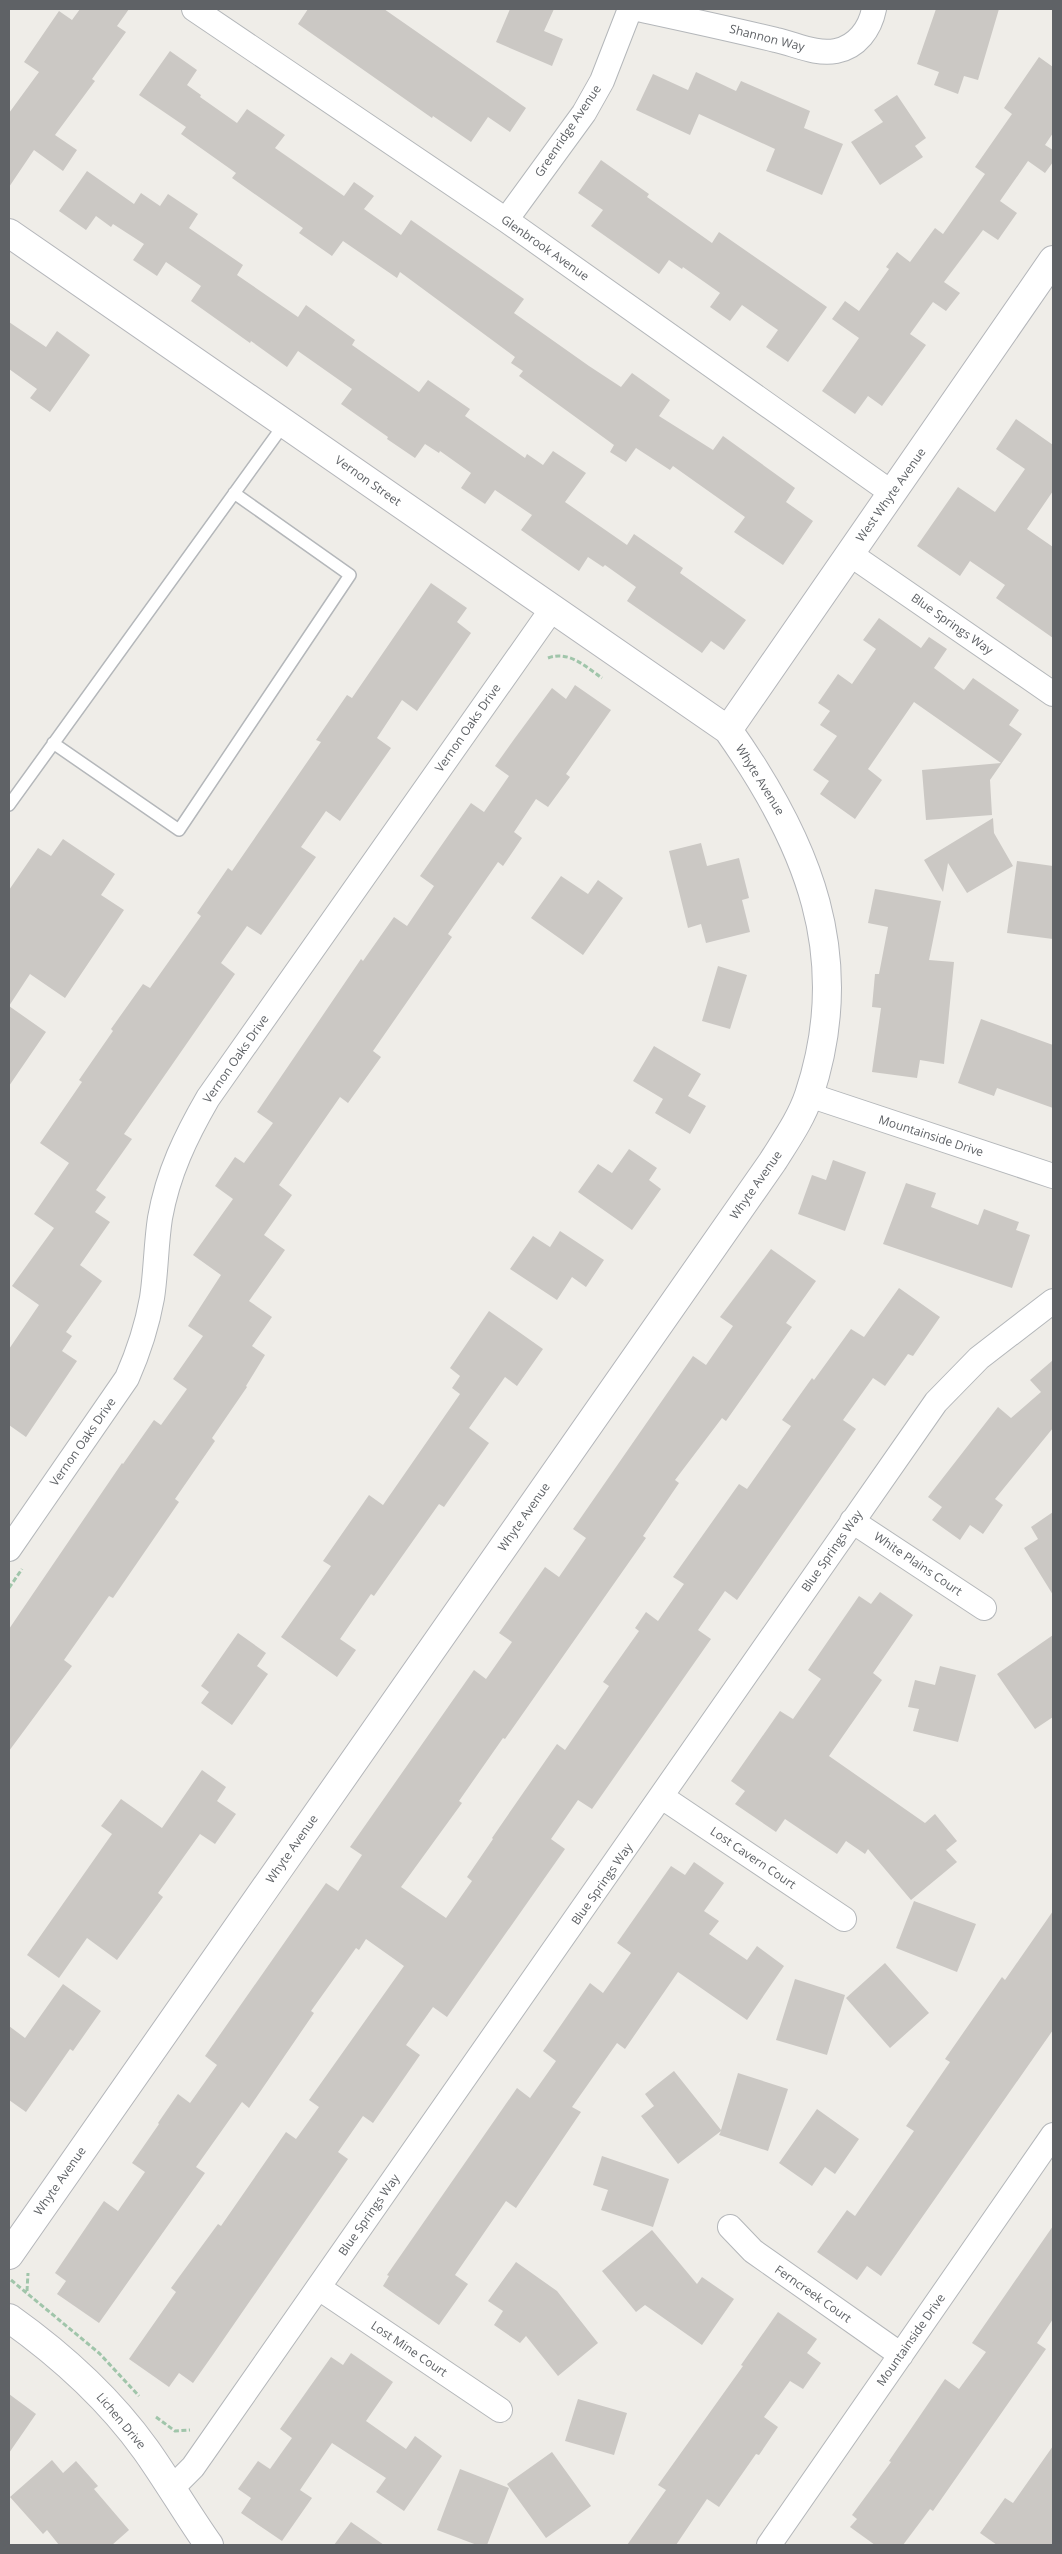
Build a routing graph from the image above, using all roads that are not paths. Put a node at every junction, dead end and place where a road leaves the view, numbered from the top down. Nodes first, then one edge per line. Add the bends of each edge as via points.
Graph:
1 (194, 9) edge
2 (630, 9) edge
3 (638, 9) edge
4 (874, 9) edge
5 (506, 220) junction
6 (9, 232) edge
7 (1053, 260) edge
8 (285, 423) junction
9 (892, 493) junction
10 (234, 494) junction
11 (850, 554) junction
12 (552, 608) junction
13 (1053, 694) edge
14 (728, 730) junction
15 (53, 743) junction
16 (9, 805) edge
17 (809, 1095) junction
18 (1053, 1176) edge
19 (1053, 1301) edge
20 (852, 1520) junction
21 (17, 1557) edge
22 (984, 1608) dead end
23 (662, 1797) junction
24 (844, 1919) dead end
25 (1053, 2136) edge
26 (730, 2228) dead end
27 (18, 2261) edge
28 (319, 2288) junction
29 (9, 2318) edge
30 (901, 2355) junction
31 (500, 2410) dead end
32 (172, 2488) junction
33 (209, 2545) edge
34 (769, 2545) edge

1 - 5 street, Glenbrook Avenue
2 - 5 street, Greenridge Avenue via 602,81 584,113
3 - 4 street, Shannon Way via 821,52 853,46 865,31
5 - 9 street, Glenbrook Avenue
6 - 8 street, Vernon Street
7 - 9 street, West Whyte Avenue
8 - 10 lane
8 - 12 street, Vernon Street
9 - 11 street, West Whyte Avenue
10 - 15 lane
10 - 15 lane via 350,575 179,830
11 - 13 street, Blue Springs Way
11 - 14 street, West Whyte Avenue
12 - 14 street, Vernon Street
12 - 21 street, Vernon Oaks Drive via 208,1098 184,1141 170,1176 160,1218 152,1298 137,1356 127,1378
14 - 17 street, Whyte Avenue via 756,770 787,825 808,872 820,921 828,980 820,1046
15 - 16 lane
17 - 18 street, Mountainside Drive
17 - 27 street, Whyte Avenue via 773,1162
19 - 20 street, Blue Springs Way via 1002,1339 954,1382 936,1402
20 - 22 street, White Plains Court
20 - 23 street, Blue Springs Way
23 - 24 street, Lost Cavern Court
23 - 28 street, Blue Springs Way
25 - 30 street, Mountainside Drive
26 - 30 street, Ferncreek Court via 753,2251
28 - 31 street, Lost Mine Court
28 - 32 street, Blue Springs Way via 194,2467
29 - 32 street, Lichen Drive via 66,2362 111,2406
30 - 34 street, Mountainside Drive
32 - 33 street, Lichen Drive

